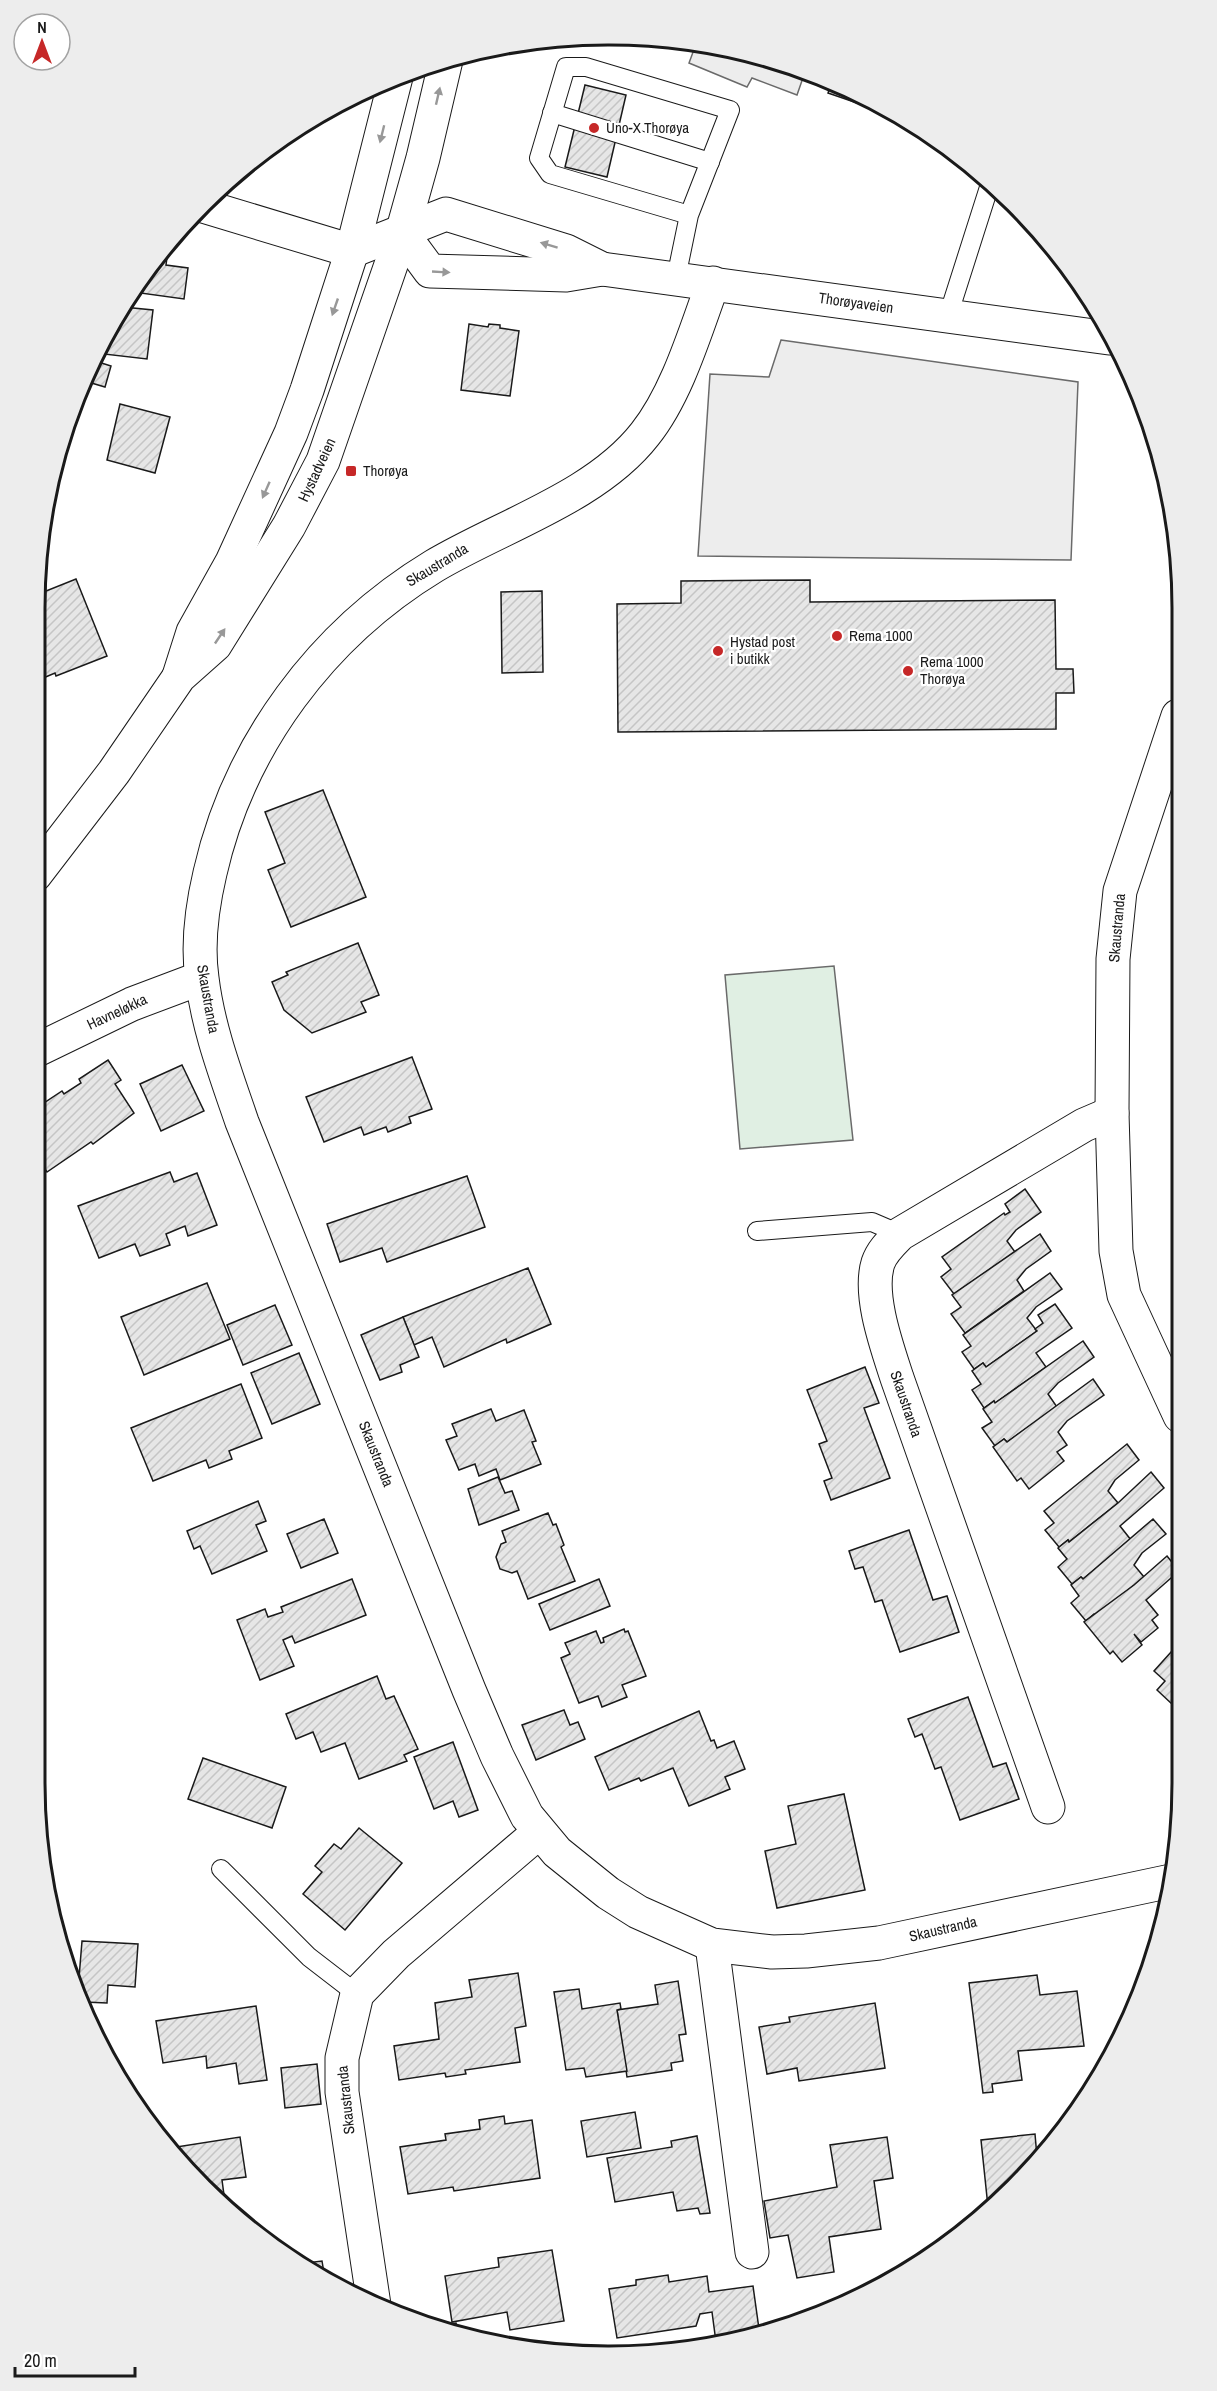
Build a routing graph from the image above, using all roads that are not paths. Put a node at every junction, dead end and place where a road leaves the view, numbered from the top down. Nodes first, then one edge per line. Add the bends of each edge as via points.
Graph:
1 (444, 70) edge
2 (393, 88) edge
3 (552, 113) junction
4 (710, 162) junction
5 (988, 192) edge
6 (212, 209) edge
7 (689, 215) junction
8 (402, 233) junction
9 (352, 251) junction
10 (602, 269) junction
11 (676, 278) junction
12 (713, 284) junction
13 (948, 316) junction
14 (1102, 337) edge
15 (179, 677) junction
16 (1172, 734) edge
17 (45, 862) edge
18 (201, 978) junction
19 (45, 1046) edge
20 (1112, 1113) junction
21 (757, 1231) dead end
22 (900, 1234) junction
23 (1172, 1399) edge
24 (1048, 1807) dead end
25 (538, 1833) junction
26 (221, 1869) dead end
27 (1163, 1883) edge
28 (712, 1945) junction
29 (357, 1994) junction
30 (752, 2252) dead end
31 (372, 2294) edge

8 -> 1 street, Hystadveien
2 -> 9 street, Hystadveien
3 - 4 lane
3 - 4 lane via 567,67 578,65 730,110
3 - 7 lane via 539,158 550,174
4 - 7 lane
5 - 13 lane
6 - 9 street
7 - 11 lane
8 - 9 street
10 -> 8 street, Thorøyaveien via 567,251 446,214
8 -> 10 street, Thorøyaveien via 430,272 566,275
15 -> 8 street, Hystadveien via 215,645 289,526 323,461
9 -> 15 street, Hystadveien via 291,433 232,562 193,632
10 - 11 street, Thorøyaveien
11 - 12 street, Thorøyaveien
12 - 13 street, Thorøyaveien
12 - 18 street, Skaustranda via 664,405 645,435 621,460 577,490 434,566 375,606 300,683 242,776 217,843 200,913
13 - 14 street, Thorøyaveien
15 - 17 street, Hystadveien via 114,772
16 - 20 street, Skaustranda via 1120,891 1113,959
18 - 19 street, Havneløkka via 132,1004
18 - 25 street, Skaustranda via 218,1054 242,1122 469,1690 497,1756
20 - 22 street, Skaustranda via 1084,1125
20 - 23 street, Skaustranda via 1116,1251 1124,1295
21 - 22 lane via 872,1222
22 - 24 street, Skaustranda via 885,1249 876,1270 886,1344
25 - 28 street, Skaustranda via 608,1893 670,1928
25 - 29 street via 396,1954
26 - 29 lane via 309,1957
27 - 28 street, Skaustranda via 879,1943 772,1952
28 - 30 street
29 - 31 street, Skaustranda via 342,2058 342,2092

